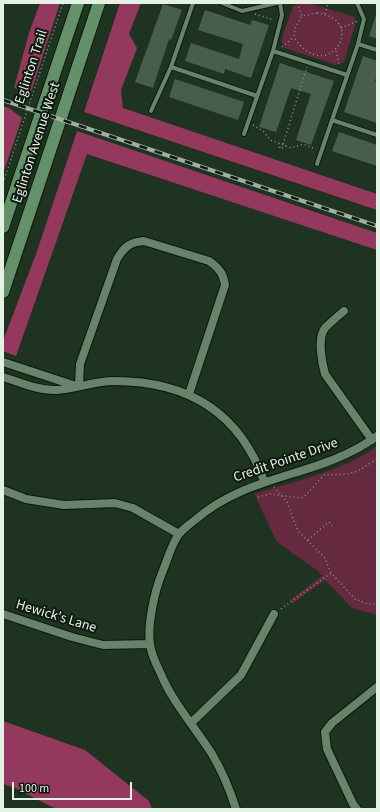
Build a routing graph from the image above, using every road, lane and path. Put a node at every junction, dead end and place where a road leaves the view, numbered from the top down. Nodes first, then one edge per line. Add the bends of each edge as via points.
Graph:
1 (63, 3) edge
2 (78, 3) edge
3 (99, 3) edge
4 (193, 3) edge
5 (222, 3) edge
6 (277, 3) edge
7 (280, 3) edge
8 (297, 3) edge
9 (328, 3) edge
10 (357, 3) edge
11 (248, 10) junction
12 (325, 14) junction
13 (302, 16) junction
14 (364, 19) junction
15 (281, 22) junction
16 (341, 28) junction
17 (294, 37) junction
18 (358, 44) junction
19 (377, 50) edge
20 (273, 51) junction
21 (336, 51) junction
22 (309, 63) junction
23 (171, 67) junction
24 (347, 75) junction
25 (257, 96) junction
26 (152, 111) dead end
27 (332, 120) junction
28 (248, 122) junction
29 (244, 134) dead end
30 (377, 136) edge
31 (279, 143) junction
32 (283, 144) junction
33 (286, 146) junction
34 (322, 152) junction
35 (318, 164) dead end
36 (3, 183) edge
37 (3, 227) edge
38 (3, 292) edge
39 (344, 311) dead end
40 (3, 362) edge
41 (3, 377) edge
42 (79, 386) junction
43 (189, 394) junction
44 (375, 438) edge
45 (377, 459) edge
46 (264, 481) junction
47 (272, 486) dead end
48 (3, 490) edge
49 (280, 496) junction
50 (258, 497) dead end
51 (332, 526) dead end
52 (179, 534) junction
53 (308, 541) junction
54 (331, 573) junction
55 (377, 604) edge
56 (3, 614) edge
57 (274, 614) joint
58 (150, 644) junction
59 (377, 688) edge
60 (191, 723) junction
61 (236, 809) edge
62 (358, 809) edge

1 - 36 path, Eglinton Trail
2 - 37 main road, Eglinton Avenue West
3 - 38 main road, Eglinton Avenue West
4 - 23 lane
5 - 11 lane via 242,11
6 - 11 lane
7 - 15 lane
8 - 13 path
9 - 12 path
10 - 14 lane
11 - 15 path
12 - 13 path
12 - 16 path via 335,19
13 - 17 path via 295,28
14 - 16 path
14 - 18 lane
15 - 20 lane
16 - 21 path via 343,34
17 - 20 path
17 - 21 path via 299,45 312,54 323,55
18 - 19 lane
18 - 24 lane
20 - 22 lane
20 - 25 lane
21 - 24 path via 339,65
22 - 24 lane
22 - 32 path
23 - 25 lane
23 - 26 lane
24 - 27 lane
25 - 28 lane
27 - 30 lane
27 - 34 lane
28 - 29 lane
28 - 31 path via 263,131 270,140
31 - 32 path
31 - 33 path via 280,149
32 - 33 path
33 - 34 path via 291,148 303,144
34 - 35 lane
39 - 44 street via 324,329 321,362 325,374
40 - 42 street
41 - 42 street via 55,390
42 - 43 street via 112,381 134,382 160,384
42 - 43 street via 80,364 117,259 124,247 134,241 144,241 209,261 218,267 223,275 225,285
43 - 46 street via 208,404 227,420 254,458
44 - 46 street, Credit Pointe Drive via 326,463
45 - 49 path via 358,471 324,475 300,498
46 - 52 street, Credit Pointe Drive via 230,495
47 - 49 path
48 - 52 street via 26,499 64,505 115,503 133,508
49 - 50 path via 270,494
49 - 53 path via 292,510 293,521 298,531
51 - 53 path via 330,522
52 - 58 street, Credit Pointe Drive via 157,585 152,610
53 - 54 path via 325,558
54 - 55 path via 355,599
54 - 57 path
56 - 58 street, Hewick's Lane via 103,645
57 - 60 street via 241,675
58 - 60 street, Credit Pointe Drive via 170,693
59 - 62 street via 332,723 325,732 327,749 353,804
60 - 61 street, Credit Pointe Drive via 222,773

